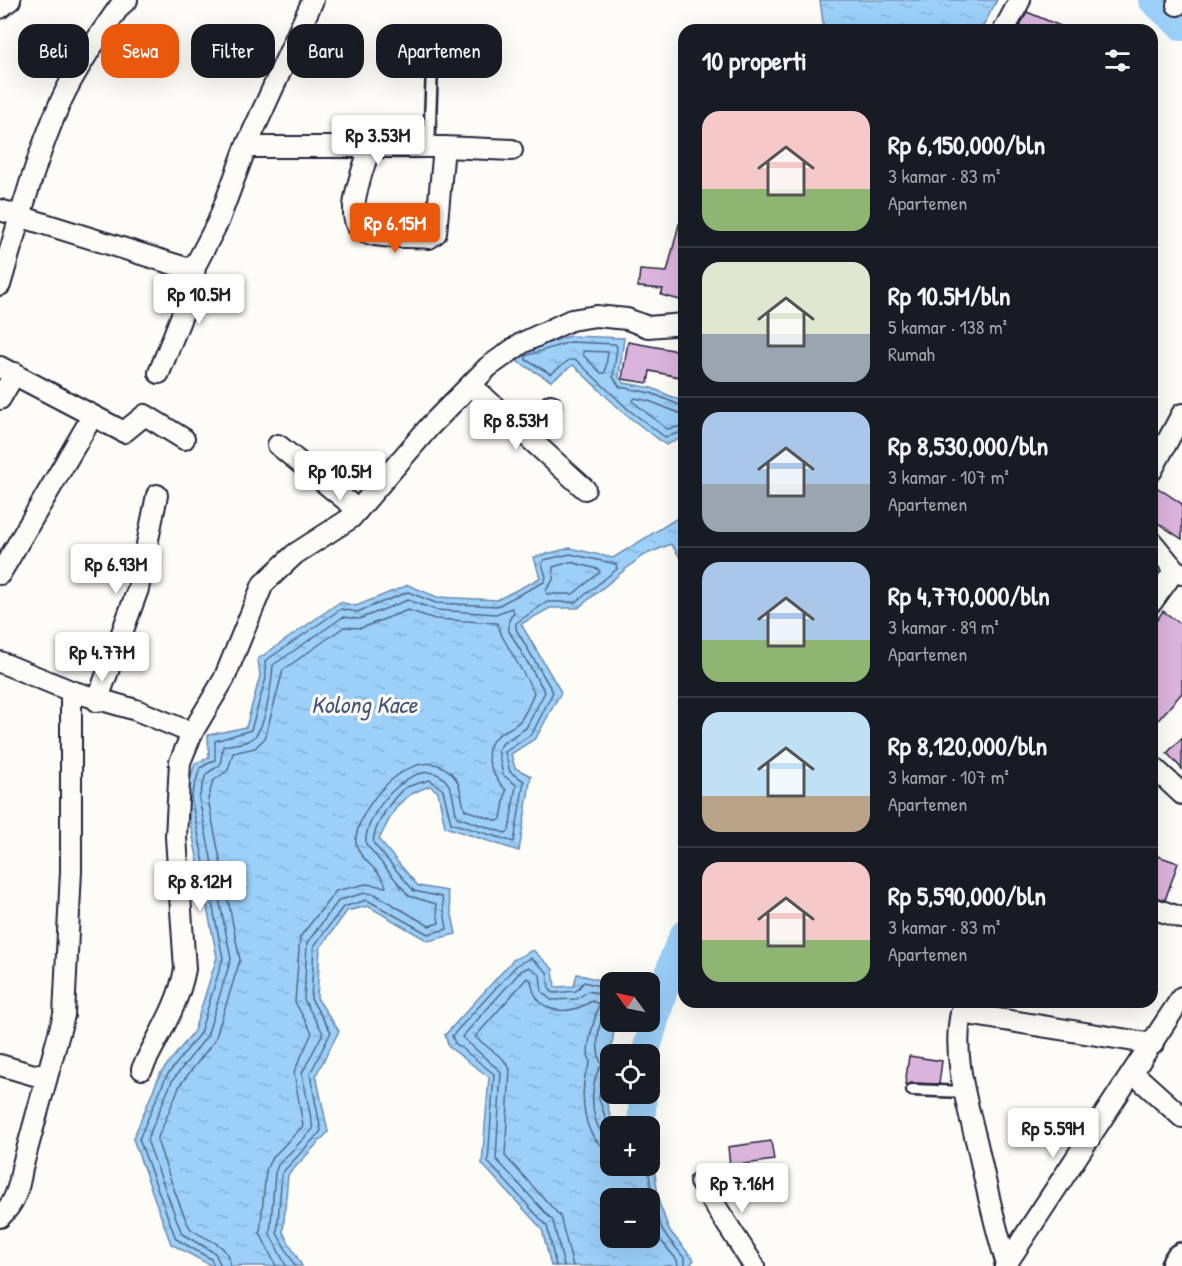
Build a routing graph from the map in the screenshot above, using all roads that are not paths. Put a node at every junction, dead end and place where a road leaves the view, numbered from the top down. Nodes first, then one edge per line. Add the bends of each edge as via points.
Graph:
1 (10, 0) edge
2 (127, 0) edge
3 (313, 0) edge
4 (1020, 0) edge
5 (0, 8) edge
6 (1007, 24) edge
7 (433, 78) edge
8 (246, 147) junction
9 (370, 147) junction
10 (436, 147) junction
11 (512, 150) dead end
12 (0, 210) edge
13 (20, 216) junction
14 (195, 266) junction
15 (0, 285) edge
16 (675, 325) edge
17 (7, 370) edge
18 (159, 373) dead end
19 (472, 386) junction
20 (0, 399) edge
21 (550, 405) dead end
22 (1182, 414) edge
23 (92, 417) junction
24 (1160, 433) edge
25 (527, 436) junction
26 (184, 439) dead end
27 (278, 445) dead end
28 (585, 489) dead end
29 (156, 495) dead end
30 (358, 510) junction
31 (1158, 549) edge
32 (1179, 572) edge
33 (0, 574) edge
34 (1158, 595) edge
35 (0, 662) edge
36 (71, 691) junction
37 (97, 701) junction
38 (192, 733) junction
39 (1158, 772) edge
40 (1182, 794) edge
41 (1158, 910) edge
42 (1182, 918) edge
43 (1182, 997) edge
44 (963, 1008) edge
45 (968, 1008) edge
46 (1153, 1044) junction
47 (0, 1065) edge
48 (142, 1069) dead end
49 (47, 1073) junction
50 (1133, 1073) junction
51 (912, 1090) dead end
52 (965, 1092) junction
53 (1182, 1117) edge
54 (700, 1182) dead end
55 (0, 1217) edge
56 (1182, 1260) edge
57 (1006, 1265) edge
58 (754, 1266) edge
59 (1178, 1266) edge

1 - 5 street
2 - 13 street via 87,54 61,102
3 - 8 street
4 - 6 street
7 - 10 lane
8 - 9 street
8 - 14 street via 218,222
9 - 10 street
9 - 10 street via 354,205 357,225 369,233 429,238 436,232
10 - 11 street
12 - 13 street
13 - 14 street via 186,268
13 - 15 street
14 - 18 street via 193,287
16 - 19 street via 648,327 627,319 596,316 562,324 503,356
17 - 20 street
17 - 23 street
19 - 25 street
19 - 30 street via 430,426
21 - 25 street
22 - 24 street
23 - 26 street via 124,432 145,415
23 - 33 street
25 - 28 street
27 - 30 street
29 - 37 street via 138,589
30 - 38 street via 295,554 263,584 224,679
31 - 32 street
32 - 34 street
35 - 36 street
36 - 37 street
36 - 49 street via 71,872 64,1015
37 - 38 street via 136,710
38 - 48 street via 178,775 176,837 185,969 172,1013
39 - 40 street
41 - 42 street
43 - 46 street
44 - 52 street via 958,1042
45 - 46 street
46 - 50 street
47 - 49 street via 34,1075
49 - 55 street via 19,1190
50 - 53 street
50 - 57 street
51 - 52 lane
52 - 57 street
54 - 58 street
56 - 59 highway

